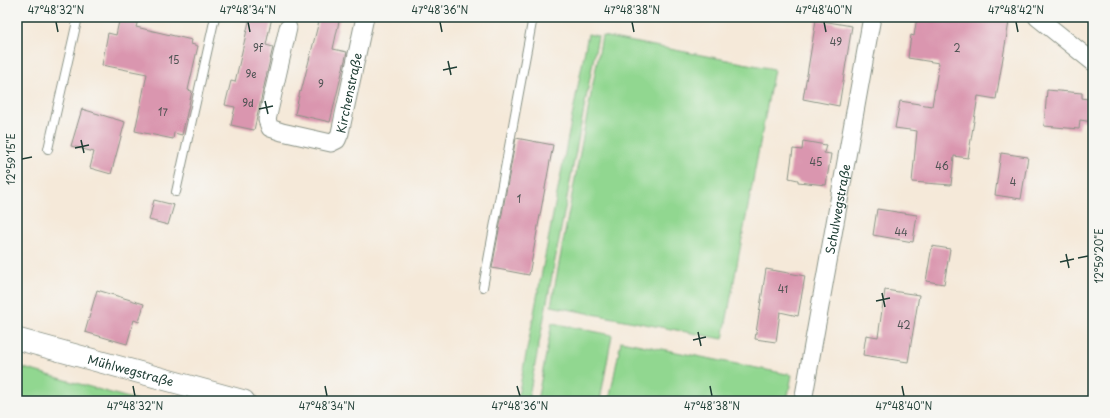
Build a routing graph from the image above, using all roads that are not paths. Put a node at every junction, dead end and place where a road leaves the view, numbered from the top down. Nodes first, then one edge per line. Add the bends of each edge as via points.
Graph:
1 (78, 17) edge
2 (215, 17) edge
3 (365, 17) edge
4 (533, 17) edge
5 (872, 17) edge
6 (1037, 17) edge
7 (288, 28) dead end
8 (1093, 62) edge
9 (48, 149) dead end
10 (176, 192) dead end
11 (483, 287) dead end
12 (17, 339) edge
13 (244, 401) edge
14 (803, 401) edge

1 - 9 lane
2 - 10 lane
3 - 7 street, Kirchenstraße via 340,133 337,140 330,143 270,128 267,120
4 - 11 lane
5 - 14 street, Schulwegstraße
6 - 8 street
12 - 13 street, Mühlwegstraße

